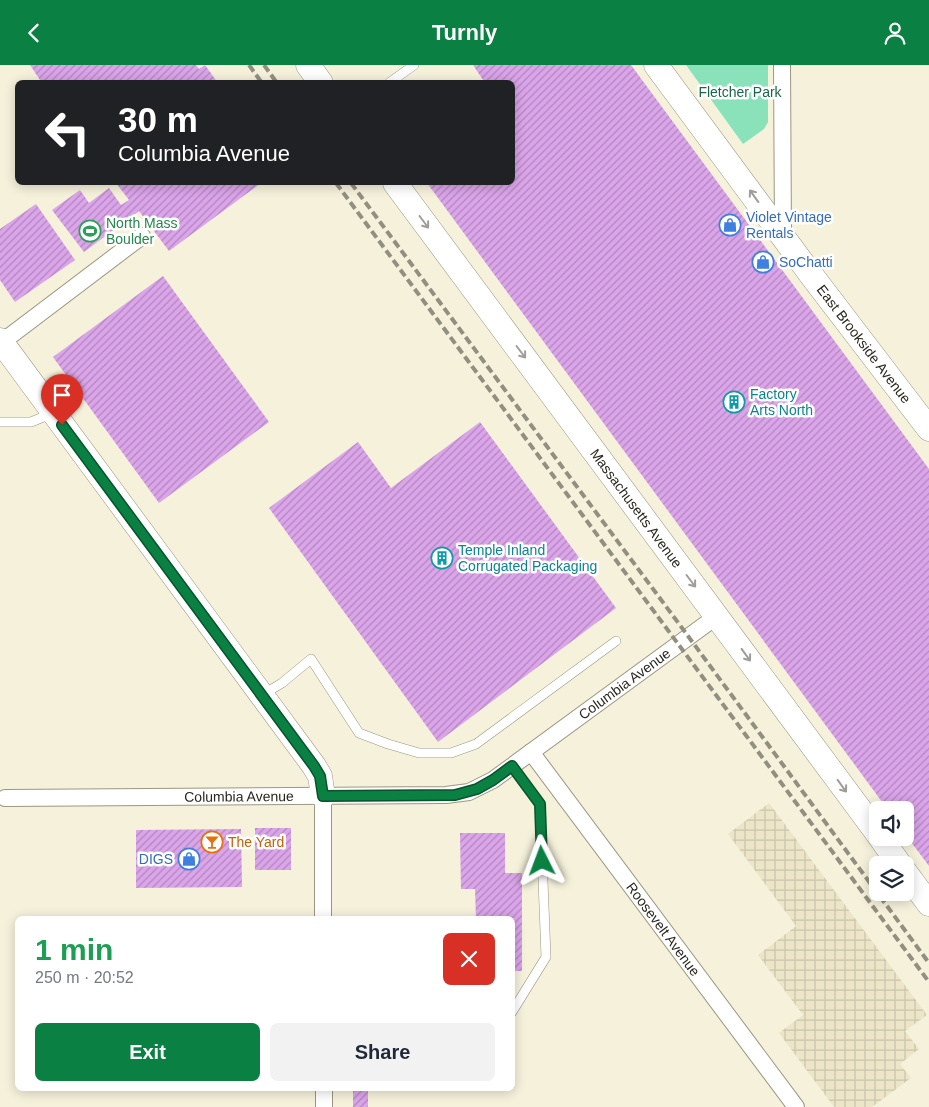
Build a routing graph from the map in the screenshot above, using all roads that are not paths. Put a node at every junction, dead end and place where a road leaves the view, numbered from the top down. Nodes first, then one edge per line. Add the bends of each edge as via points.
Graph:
1 (308, 65) edge
2 (414, 65) edge
3 (656, 65) edge
4 (782, 65) edge
5 (319, 80) edge
6 (393, 80) edge
7 (396, 185) edge
8 (783, 235) junction
9 (142, 236) dead end
10 (1, 341) edge
11 (53, 413) junction
12 (0, 422) edge
13 (929, 429) edge
14 (717, 616) junction
15 (616, 641) dead end
16 (262, 695) junction
17 (532, 752) junction
18 (512, 766) junction
19 (323, 796) junction
20 (4, 799) dead end
21 (869, 822) edge
22 (914, 884) edge
23 (929, 904) edge
24 (323, 916) edge
25 (515, 1007) edge
26 (324, 1091) edge
27 (324, 1107) edge
28 (796, 1107) edge

1 - 5 street
2 - 6 lane
8 -> 3 street, East Brookside Avenue
4 - 8 street
7 -> 14 street, Massachusetts Avenue
8 - 13 street, East Brookside Avenue
9 - 10 street
10 - 11 street
11 - 12 lane via 31,422
11 - 16 street
14 - 17 street, Columbia Avenue
14 -> 21 street, Massachusetts Avenue
15 - 16 lane via 476,744 451,753 419,753 359,733 311,659
16 - 19 street via 319,773
17 - 18 street, Columbia Avenue
17 - 28 street, Roosevelt Avenue
18 - 19 street, Columbia Avenue via 477,789 455,795
18 - 25 lane via 540,804 546,957
19 - 20 street, Columbia Avenue
19 - 24 street
22 - 23 street
26 - 27 street

